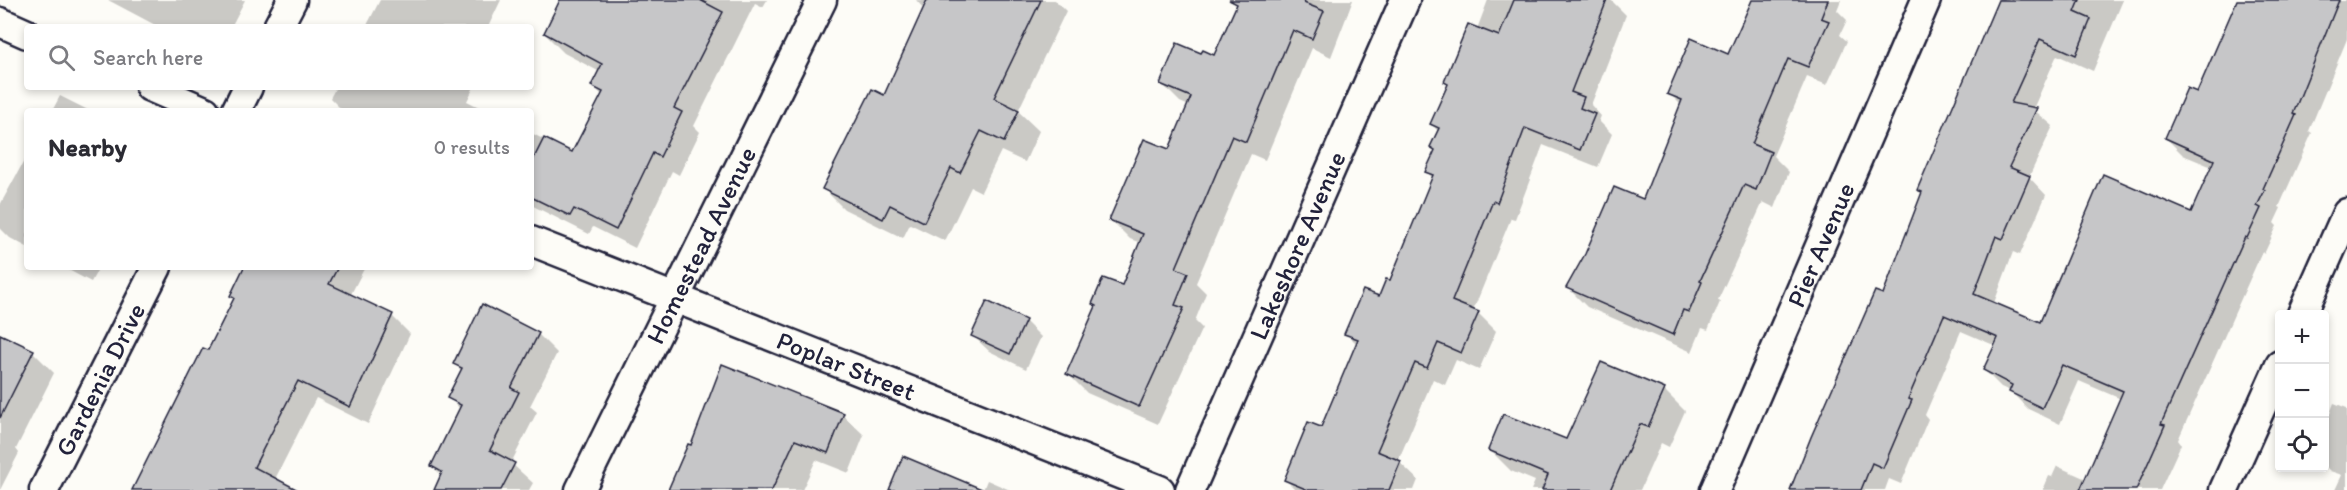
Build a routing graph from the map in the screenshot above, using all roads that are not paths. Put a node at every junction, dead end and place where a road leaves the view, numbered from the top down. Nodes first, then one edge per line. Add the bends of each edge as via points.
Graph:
1 (292, 0) edge
2 (822, 0) edge
3 (1406, 0) edge
4 (1926, 0) edge
5 (0, 22) edge
6 (280, 24) edge
7 (24, 33) edge
8 (157, 90) edge
9 (246, 90) edge
10 (198, 108) edge
11 (238, 108) edge
12 (2347, 213) edge
13 (534, 242) edge
14 (155, 270) edge
15 (676, 299) junction
16 (2304, 310) edge
17 (2275, 376) edge
18 (44, 490) edge
19 (580, 490) edge
20 (1160, 490) edge
21 (1190, 490) edge
22 (1715, 490) edge
23 (2224, 490) edge

1 - 6 street
2 - 15 street, Homestead Avenue
3 - 21 street, Lakeshore Avenue
4 - 22 street, Pier Avenue
5 - 7 street
8 - 10 street
9 - 11 street
12 - 16 street
13 - 15 street, Poplar Street
14 - 18 street, Gardenia Drive
15 - 19 street, Homestead Avenue
15 - 20 street, Poplar Street
17 - 23 street

